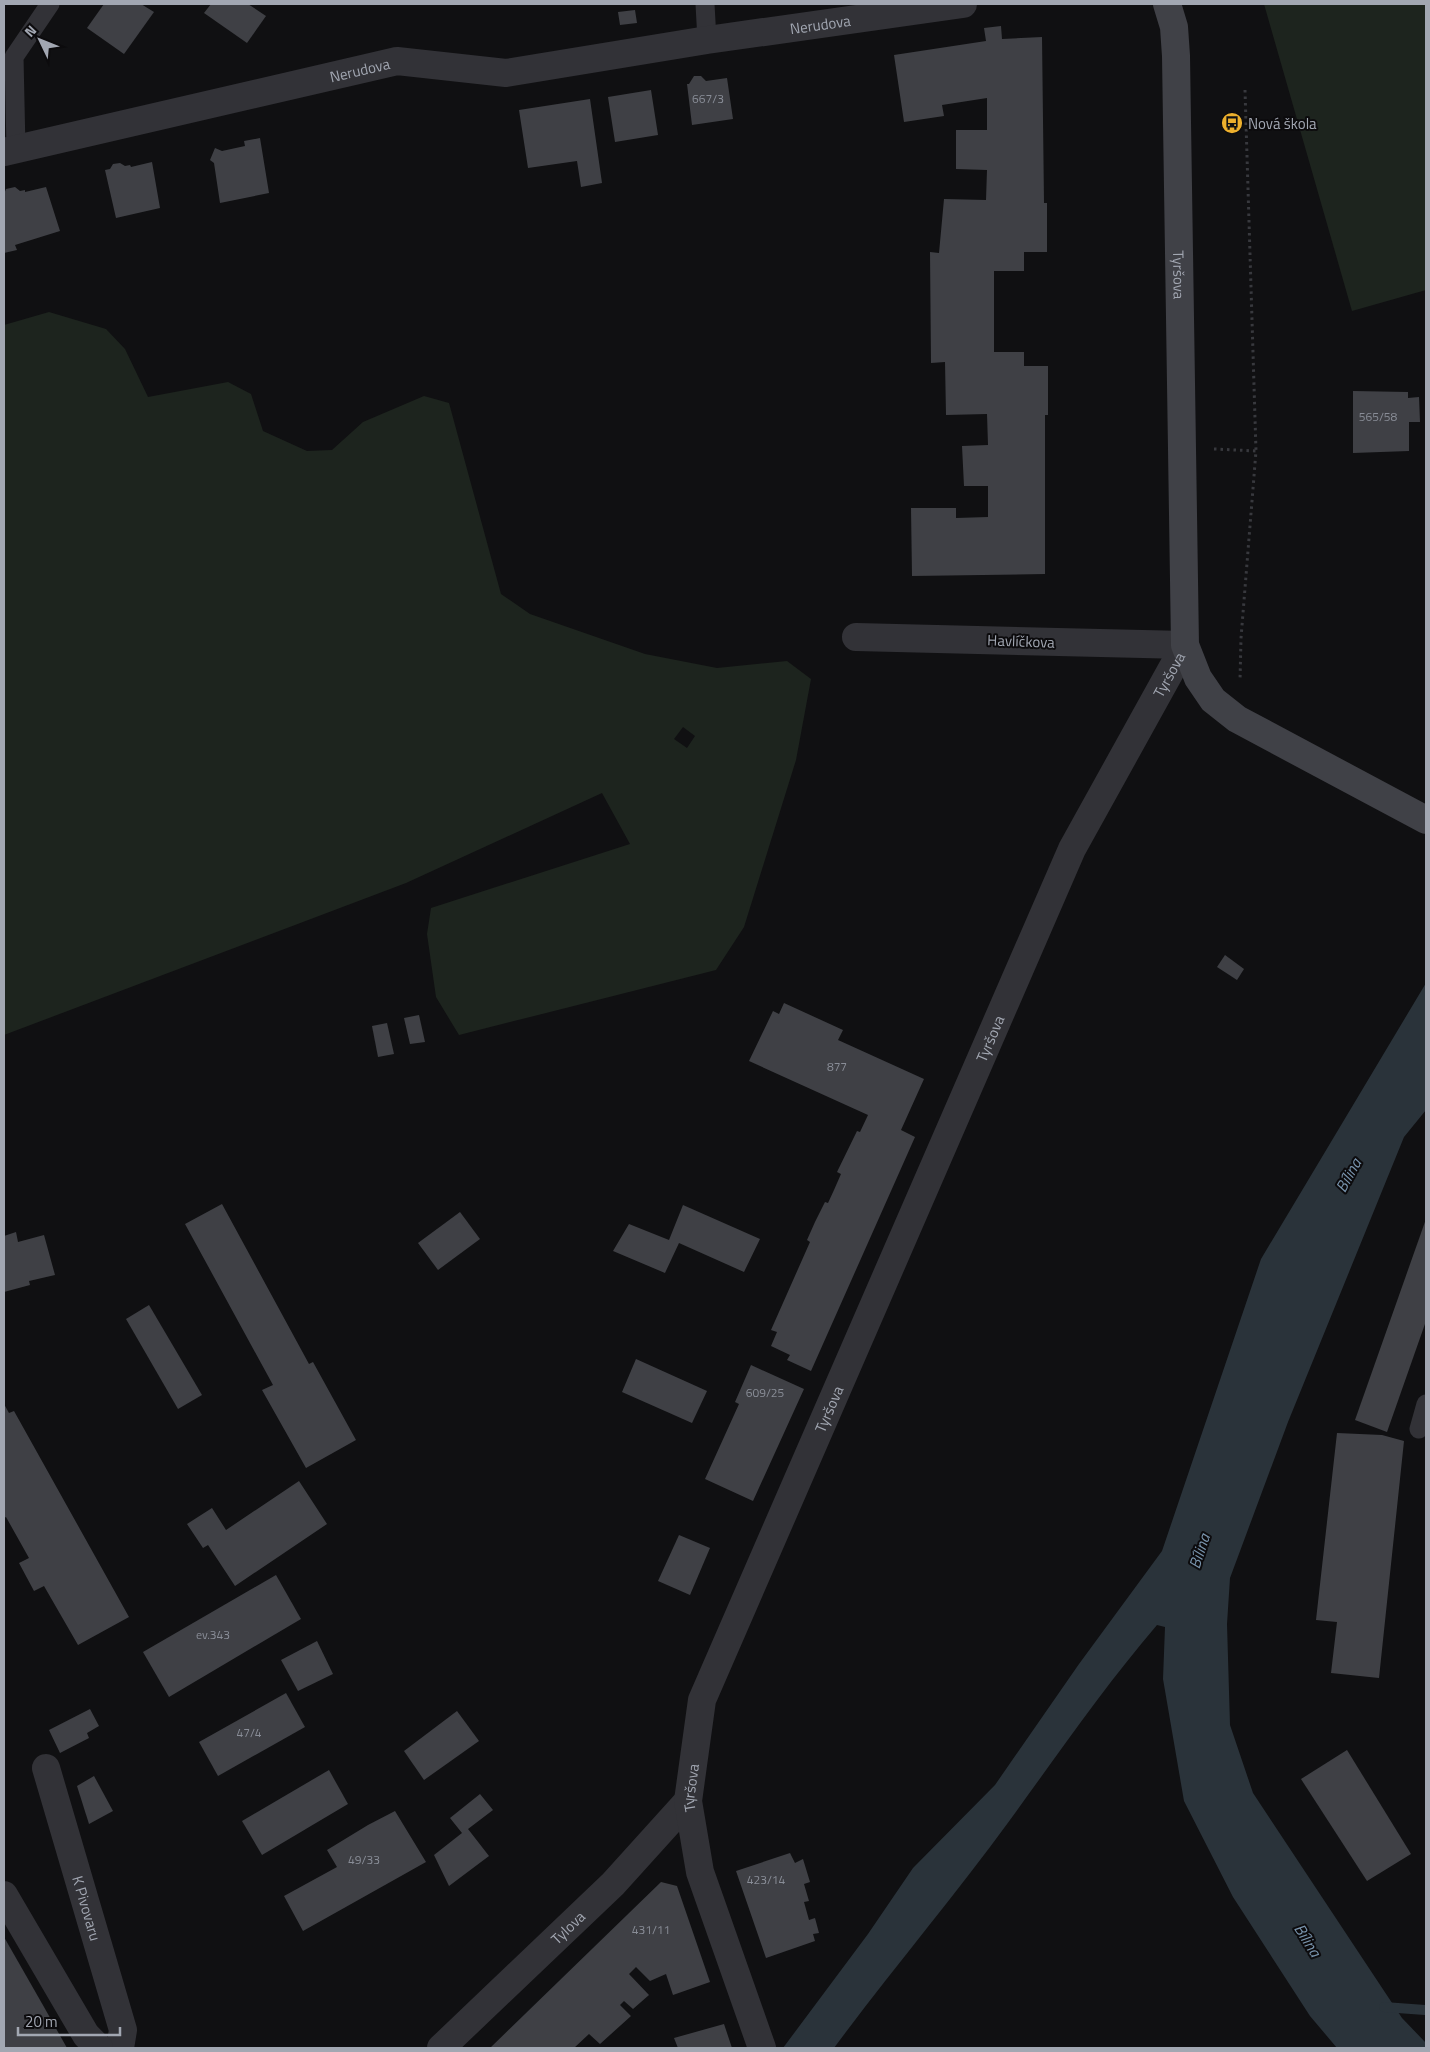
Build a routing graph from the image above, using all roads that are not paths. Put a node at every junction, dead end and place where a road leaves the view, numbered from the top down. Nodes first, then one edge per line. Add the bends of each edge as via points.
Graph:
1 (50, 4) edge
2 (704, 4) edge
3 (963, 4) edge
4 (1167, 4) edge
5 (707, 40) junction
6 (10, 150) edge
7 (856, 637) dead end
8 (1185, 645) junction
9 (1426, 820) edge
10 (1426, 1404) edge
11 (1419, 1429) dead end
12 (46, 1768) dead end
13 (688, 1801) junction
14 (4, 1895) edge
15 (99, 2048) edge
16 (120, 2048) edge
17 (441, 2048) edge
18 (762, 2048) edge

1 - 6 lane, Nerudova via 14,57
2 - 5 lane
3 - 5 street, Nerudova
4 - 8 main road, Tyršova via 1174,27 1176,56
5 - 6 street, Nerudova via 506,73 397,61
7 - 8 street, Havlíčkova
8 - 9 main road via 1198,678 1213,700 1237,719
8 - 13 street, Tyršova via 1072,849 702,1700
10 - 11 lane
12 - 16 street, K Pivovaru via 123,2030
13 - 17 street, Tylova via 612,1884
13 - 18 street, Tyršova via 700,1872
14 - 15 street via 86,2035

